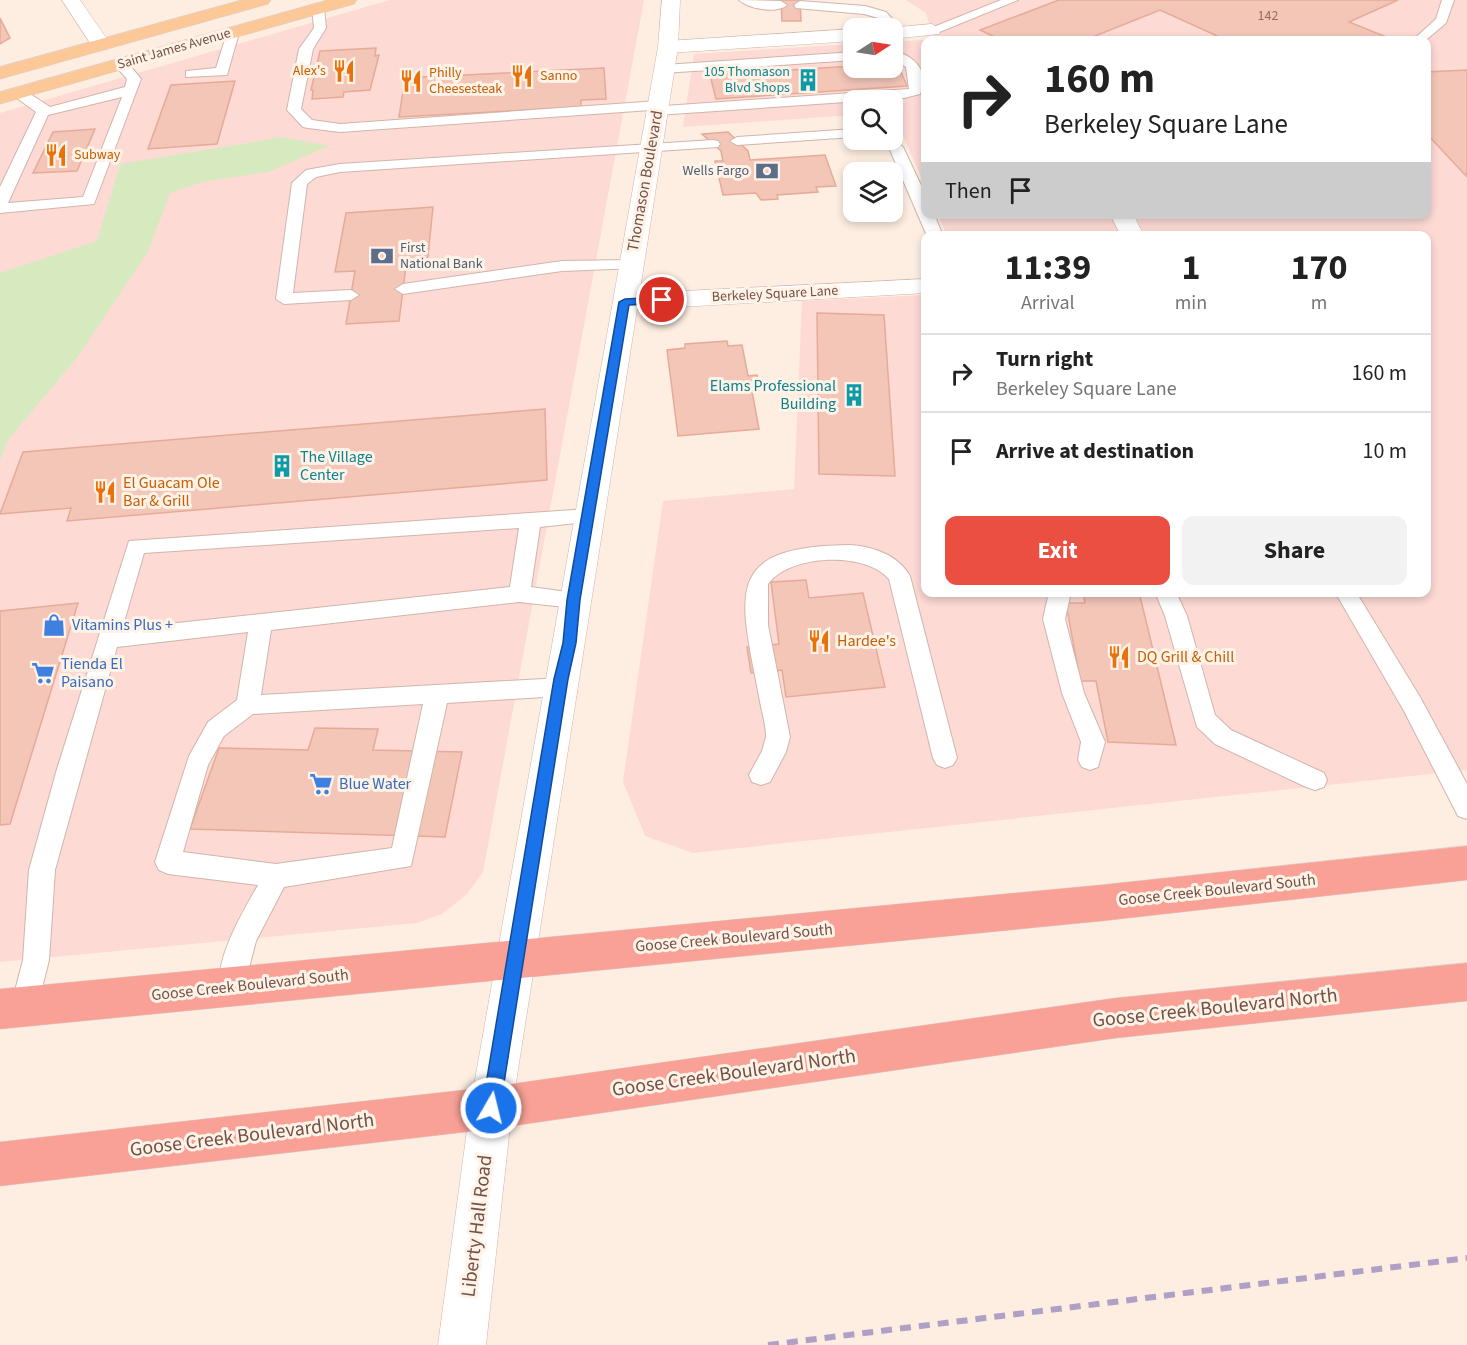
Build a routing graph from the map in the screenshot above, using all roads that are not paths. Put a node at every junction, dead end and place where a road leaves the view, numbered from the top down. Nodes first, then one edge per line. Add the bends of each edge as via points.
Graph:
1 (71, 0) edge
2 (262, 0) edge
3 (348, 0) edge
4 (671, 0) edge
5 (745, 0) edge
6 (1012, 0) edge
7 (1448, 0) edge
8 (781, 5) dead end
9 (800, 5) dead end
10 (318, 8) junction
11 (886, 18) edge
12 (903, 28) edge
13 (233, 33) junction
14 (933, 33) joint
15 (843, 36) edge
16 (1424, 36) edge
17 (101, 45) junction
18 (843, 56) edge
19 (666, 58) junction
20 (903, 58) edge
21 (127, 71) dead end
22 (0, 73) edge
23 (191, 74) dead end
24 (131, 90) junction
25 (6, 95) edge
26 (657, 108) junction
27 (43, 111) junction
28 (843, 134) edge
29 (737, 141) dead end
30 (713, 144) dead end
31 (651, 148) junction
32 (897, 150) edge
33 (0, 203) edge
34 (921, 203) edge
35 (0, 208) edge
36 (631, 265) junction
37 (921, 286) edge
38 (403, 289) dead end
39 (351, 295) dead end
40 (625, 302) junction
41 (588, 516) junction
42 (531, 518) junction
43 (519, 594) junction
44 (1059, 597) edge
45 (1167, 597) edge
46 (1348, 597) edge
47 (574, 600) junction
48 (261, 622) junction
49 (109, 639) junction
50 (560, 687) junction
51 (437, 694) junction
52 (248, 705) junction
53 (945, 758) dead end
54 (1090, 760) dead end
55 (761, 775) dead end
56 (1315, 780) dead end
57 (1467, 808) edge
58 (1467, 863) edge
59 (276, 876) junction
60 (513, 959) junction
61 (1467, 982) edge
62 (232, 986) junction
63 (12, 1008) edge
64 (491, 1108) junction
65 (0, 1164) edge
66 (462, 1345) edge

1 - 17 main road
2 - 17 main road, Saint James Avenue
3 - 10 main road, Saint James Avenue
4 - 19 main road, Thomason Boulevard
5 - 8 lane
6 - 14 lane
7 - 16 lane via 1442,20
9 - 11 lane via 866,10
10 - 13 main road, Saint James Avenue
10 - 26 lane via 320,28 306,49 294,110 308,124 340,128
12 - 14 main road
13 - 23 lane via 222,72
13 - 25 main road, Saint James Avenue
15 - 19 main road
17 - 22 main road, Saint James Avenue
17 - 25 main road via 93,59
18 - 19 lane
19 - 26 main road, Thomason Boulevard
20 - 26 lane via 911,62 918,77 915,91 904,94
21 - 24 lane via 134,79
24 - 27 lane
24 - 35 lane via 89,201
25 - 27 lane
26 - 31 main road, Thomason Boulevard
27 - 33 lane
28 - 29 lane
30 - 31 lane
31 - 36 main road, Thomason Boulevard
31 - 39 lane via 311,173 300,183 284,299
32 - 34 lane
36 - 38 lane via 562,266
36 - 40 main road, Thomason Boulevard
37 - 40 main road, Berkeley Square Lane
40 - 41 main road, Thomason Boulevard
41 - 42 lane
41 - 47 main road, Thomason Boulevard
42 - 43 lane
42 - 49 lane via 136,546
43 - 47 lane
43 - 48 lane
44 - 54 lane via 1054,618 1073,693 1093,742
45 - 56 lane via 1205,720 1223,738
46 - 57 lane via 1412,704
47 - 50 main road, Thomason Boulevard
48 - 49 lane
48 - 52 lane
49 - 63 lane via 42,870 36,960
50 - 51 lane
50 - 60 main road, Thomason Boulevard
51 - 52 lane
51 - 59 lane via 402,858
52 - 59 lane via 216,729 197,763 168,862
53 - 55 lane via 898,576 890,564 875,557 817,554 786,560 766,571 757,583 759,625 778,738
58 - 60 highway, Goose Creek Boulevard South via 1101,903
59 - 62 lane via 243,939
60 - 62 highway, Goose Creek Boulevard South
60 - 64 main road, Thomason Boulevard
61 - 64 highway, Goose Creek Boulevard North via 1116,1018
62 - 63 highway, Goose Creek Boulevard South
64 - 65 highway, Goose Creek Boulevard North
64 - 66 main road, Liberty Hall Road

